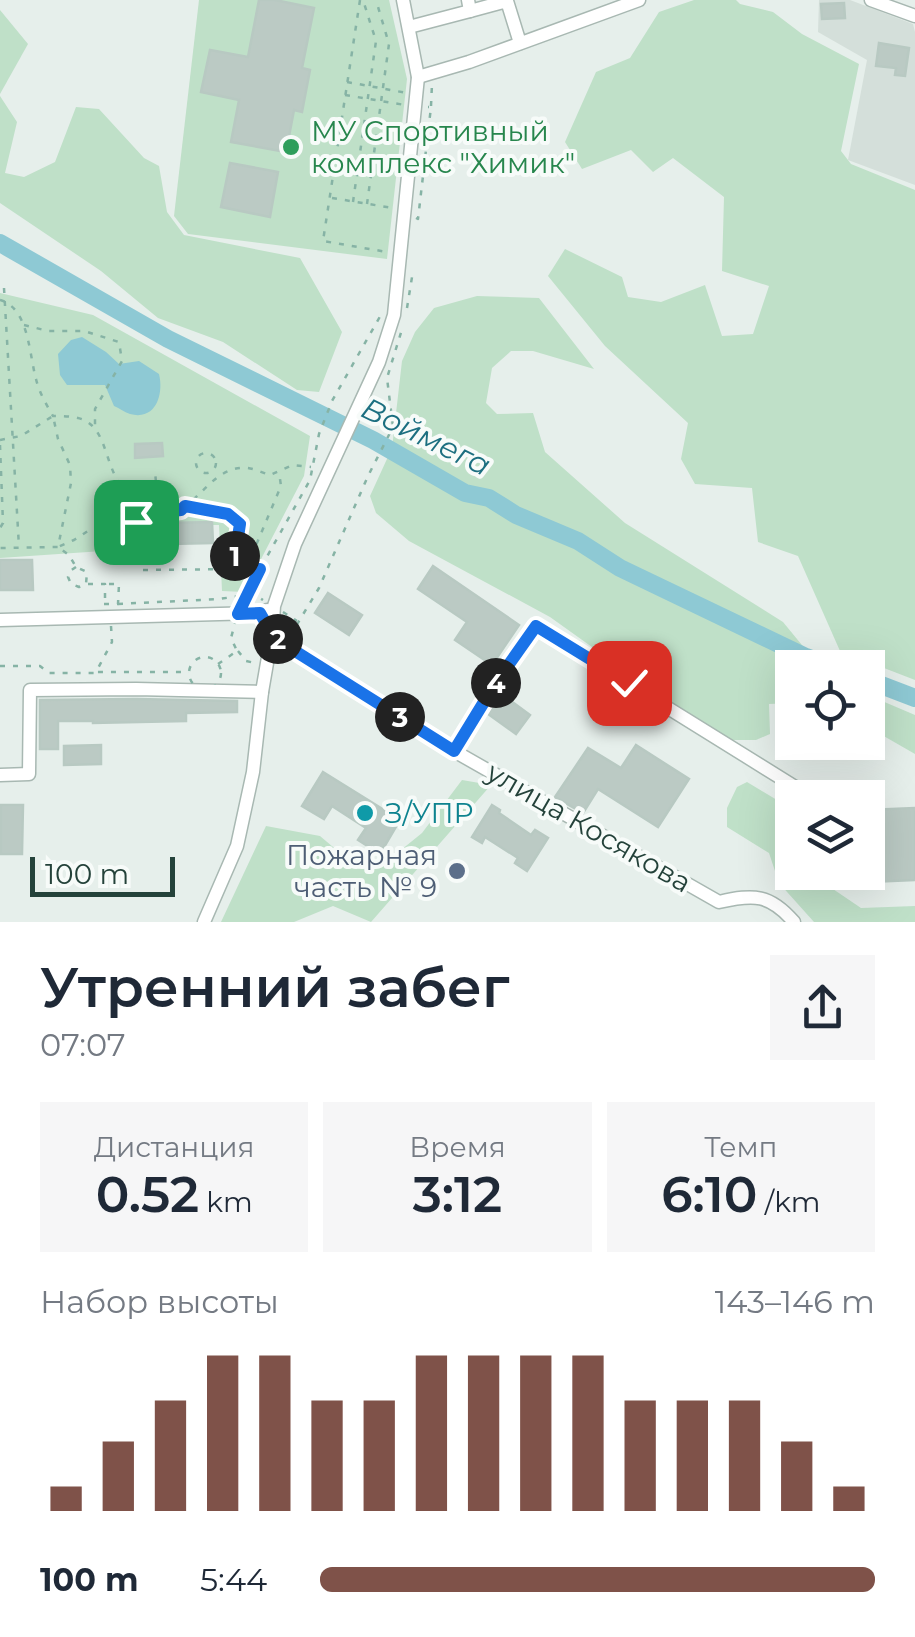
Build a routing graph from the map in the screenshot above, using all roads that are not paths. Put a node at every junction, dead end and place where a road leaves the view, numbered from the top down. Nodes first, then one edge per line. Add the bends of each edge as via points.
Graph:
1 (403, 0) edge
2 (639, 0) edge
3 (871, 0) edge
4 (469, 5) edge
5 (915, 16) edge
6 (408, 27) junction
7 (520, 43) junction
8 (414, 80) junction
9 (274, 606) junction
10 (260, 613) junction
11 (0, 620) edge
12 (272, 634) junction
13 (262, 692) junction
14 (454, 751) junction
15 (0, 776) edge
16 (784, 780) edge
17 (204, 922) edge
18 (794, 922) edge

1 - 6 street
2 - 7 street
3 - 5 street
4 - 6 street
4 - 7 street via 507,1
6 - 8 street
7 - 8 street
8 - 9 street via 394,315
9 - 10 street
9 - 12 street
10 - 11 street
10 - 12 street, улица Косякова
12 - 13 street
12 - 14 street, улица Косякова
13 - 15 street via 30,690 29,774
13 - 17 street via 238,846
14 - 16 street via 536,626
14 - 18 street, улица Косякова via 719,902 741,897 779,904

